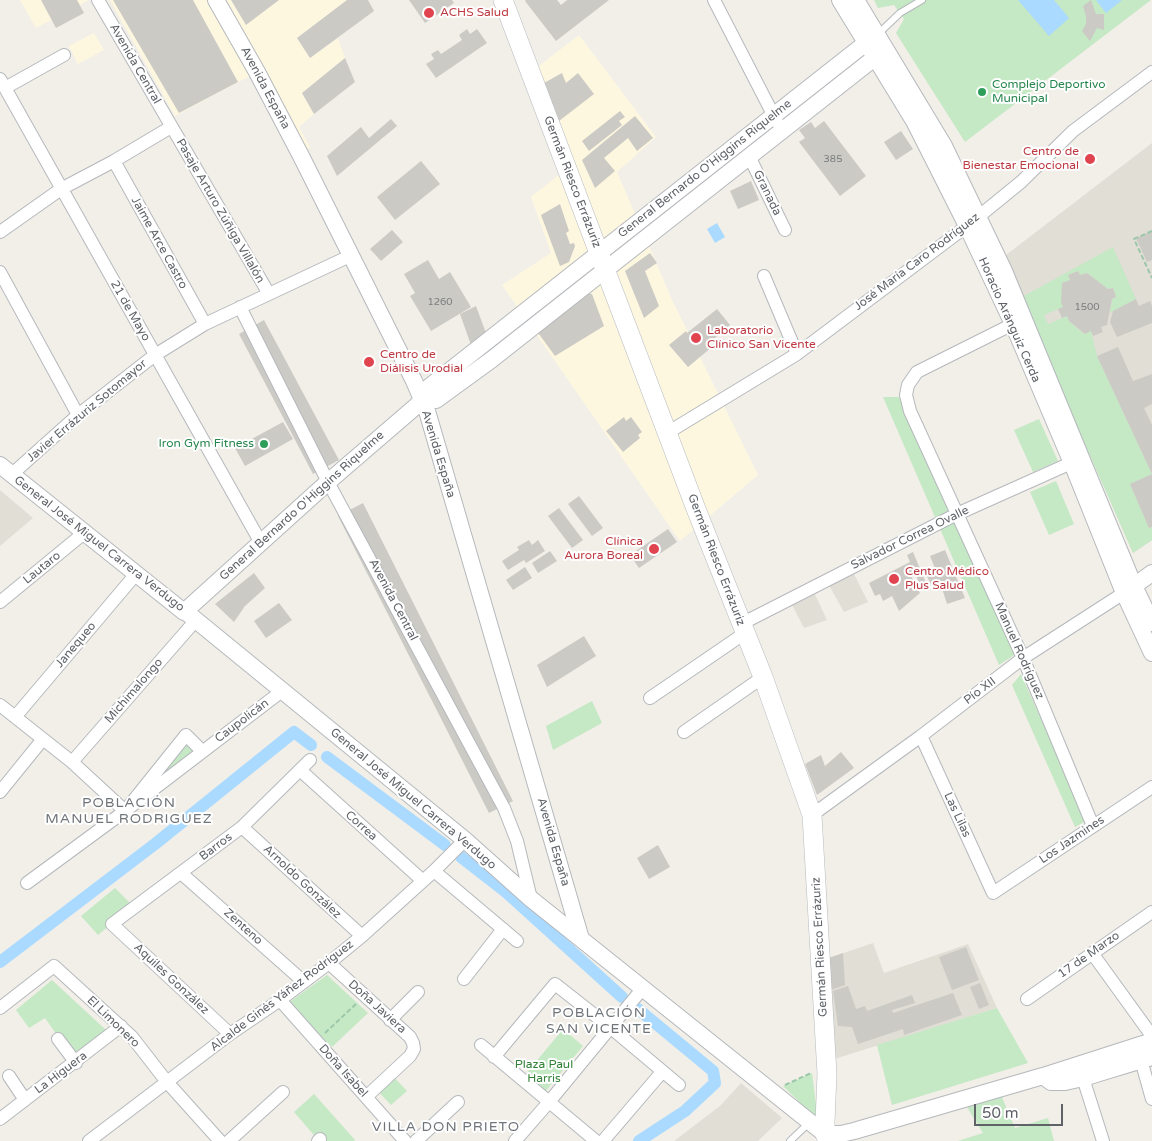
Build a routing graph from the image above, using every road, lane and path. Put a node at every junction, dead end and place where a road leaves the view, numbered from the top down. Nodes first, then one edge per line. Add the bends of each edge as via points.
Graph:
1 (98, 0) edge
2 (216, 0) edge
3 (503, 0) edge
4 (714, 0) edge
5 (840, 0) edge
6 (856, 0) edge
7 (922, 0) edge
8 (871, 39) junction
9 (880, 53) junction
10 (64, 55) dead end
11 (1152, 72) edge
12 (3, 84) edge
13 (773, 116) junction
14 (171, 127) junction
15 (782, 130) junction
16 (749, 156) junction
17 (114, 161) junction
18 (61, 189) junction
19 (972, 221) junction
20 (785, 230) dead end
21 (1152, 231) edge
22 (0, 232) edge
23 (599, 253) junction
24 (352, 256) junction
25 (606, 271) junction
26 (0, 272) edge
27 (764, 276) dead end
28 (1152, 278) edge
29 (269, 294) junction
30 (240, 307) junction
31 (1018, 322) junction
32 (205, 324) junction
33 (797, 354) junction
34 (155, 355) junction
35 (422, 401) junction
36 (78, 416) junction
37 (667, 434) junction
38 (1077, 461) junction
39 (5, 470) edge
40 (328, 482) junction
41 (957, 514) junction
42 (84, 533) junction
43 (260, 543) junction
44 (1152, 572) edge
45 (136, 574) junction
46 (1129, 589) junction
47 (0, 602) edge
48 (190, 616) junction
49 (1152, 623) edge
50 (743, 628) junction
51 (1152, 653) edge
52 (1023, 658) junction
53 (763, 677) junction
54 (282, 691) junction
55 (650, 698) dead end
56 (0, 705) edge
57 (15, 717) junction
58 (684, 732) dead end
59 (921, 736) junction
60 (43, 739) junction
61 (202, 751) junction
62 (310, 760) dead end
63 (72, 762) junction
64 (300, 770) junction
65 (1152, 787) edge
66 (0, 792) edge
67 (125, 811) junction
68 (812, 815) junction
69 (1093, 826) junction
70 (242, 827) junction
71 (465, 840) junction
72 (434, 871) junction
73 (181, 873) junction
74 (423, 881) junction
75 (27, 883) dead end
76 (993, 893) joint
77 (531, 899) junction
78 (1152, 912) edge
79 (112, 924) joint
80 (503, 929) junction
81 (362, 936) junction
82 (581, 939) junction
83 (517, 941) dead end
84 (1092, 953) junction
85 (329, 963) junction
86 (464, 979) dead end
87 (304, 982) junction
88 (644, 988) junction
89 (418, 992) dead end
90 (364, 997) junction
91 (1026, 999) dead end
92 (280, 1000) junction
93 (0, 1008) edge
94 (390, 1020) junction
95 (121, 1026) junction
96 (611, 1028) junction
97 (230, 1034) junction
98 (1152, 1036) edge
99 (58, 1039) dead end
100 (317, 1041) junction
101 (1152, 1041) edge
102 (480, 1045) dead end
103 (494, 1057) junction
104 (1146, 1059) edge
105 (76, 1062) junction
106 (662, 1072) junction
107 (827, 1074) junction
108 (9, 1076) dead end
109 (1043, 1076) junction
110 (1083, 1078) junction
111 (167, 1082) junction
112 (679, 1085) dead end
113 (772, 1090) junction
114 (283, 1092) dead end
115 (366, 1097) junction
116 (1152, 1099) edge
117 (25, 1100) junction
118 (458, 1102) dead end
119 (549, 1102) junction
120 (0, 1119) edge
121 (810, 1122) junction
122 (827, 1137) edge
123 (89, 1141) edge
124 (220, 1141) edge
125 (229, 1141) edge
126 (405, 1141) edge
127 (416, 1141) edge
128 (515, 1141) edge
129 (596, 1141) edge
130 (603, 1141) edge
131 (790, 1141) edge
132 (1103, 1141) edge

1 - 14 street, Avenida Central
2 - 24 street, Avenida España
3 - 23 main road, Germán Riesco Errázuriz
4 - 13 street
5 - 8 street, Horacio Aránguiz Cerda
6 - 8 street, Horacio Aránguiz Cerda
7 - 8 lane
8 - 9 street, Horacio Aránguiz Cerda
8 - 13 street, General Bernardo O'Higgins Riquelme
9 - 15 street, General Bernardo O'Higgins Riquelme
9 - 19 street, Horacio Aránguiz Cerda via 914,121
10 - 12 street
11 - 19 street, José María Caro Rodríguez via 1073,131 1021,182
12 - 18 street, 21 de Mayo
13 - 15 street
13 - 23 street, General Bernardo O'Higgins Riquelme
14 - 17 street
14 - 29 street, Pasaje Arturo Zúñiga Villalón
15 - 16 street, General Bernardo O'Higgins Riquelme
16 - 20 street, Granada
16 - 25 street, General Bernardo O'Higgins Riquelme
17 - 18 street
17 - 32 street, Jaime Arce Castro
18 - 22 street
18 - 34 street, 21 de Mayo
19 - 31 street, Horacio Aránguiz Cerda via 1004,271
19 - 33 street, José María Caro Rodríguez
21 - 28 path via 1134,239
23 - 25 main road, Germán Riesco Errázuriz
23 - 35 street, General Bernardo O'Higgins Riquelme via 429,387
24 - 29 street, Javier Errázuriz Sotomayor
24 - 35 street, Avenida España
25 - 35 street, General Bernardo O'Higgins Riquelme via 436,400
25 - 37 main road, Germán Riesco Errázuriz
26 - 36 street
27 - 33 street
29 - 30 street, Javier Errázuriz Sotomayor
30 - 32 street, Javier Errázuriz Sotomayor
30 - 40 street, Avenida Central
31 - 38 street, Horacio Aránguiz Cerda
31 - 41 street, Manuel Rodríguez via 917,372 908,385 906,394 910,410
32 - 34 street, Javier Errázuriz Sotomayor
33 - 37 street, José María Caro Rodríguez
34 - 36 street, Javier Errázuriz Sotomayor
34 - 43 street, 21 de Mayo
35 - 40 street, General Bernardo O'Higgins Riquelme
35 - 82 street, Avenida España
36 - 39 street, Javier Errázuriz Sotomayor
37 - 50 main road, Germán Riesco Errázuriz
38 - 41 street, Salvador Correa Ovalle
38 - 46 street, Horacio Aránguiz Cerda
39 - 42 street, General José Miguel Carrera Verdugo
40 - 43 street, General Bernardo O'Higgins Riquelme
40 - 77 street, Avenida Central via 504,808 517,841
41 - 50 street, Salvador Correa Ovalle
41 - 52 street, Manuel Rodríguez
42 - 45 street, General José Miguel Carrera Verdugo
42 - 47 street, Lautaro
43 - 48 street, General Bernardo O'Higgins Riquelme
44 - 46 street, Pío XII
45 - 48 street, General José Miguel Carrera Verdugo
45 - 57 street, Janequeo
46 - 49 street, Horacio Aránguiz Cerda
46 - 51 street, Horacio Aránguiz Cerda
46 - 52 street, Pío XII
48 - 54 street, General José Miguel Carrera Verdugo
48 - 63 street, Michimalongo
50 - 53 main road, Germán Riesco Errázuriz
50 - 55 street, Salvador Correa Ovalle
52 - 59 street, Pío XII
52 - 69 street, Manuel Rodríguez
53 - 58 street
53 - 68 main road, Germán Riesco Errázuriz
54 - 61 street, Caupolicán
54 - 71 street, General José Miguel Carrera Verdugo
56 - 57 street
57 - 60 street
59 - 68 street, Pío XII
59 - 76 street, Las Lilas
60 - 63 street
60 - 66 street
61 - 67 street, Caupolicán
61 - 67 street, Caupolicán via 186,735
62 - 64 street, Barros
63 - 67 street
64 - 70 street, Barros
64 - 74 street, Correa
65 - 69 street, Los Jazmines
67 - 75 street, Caupolicán
68 - 107 main road, Germán Riesco Errázuriz
69 - 76 street, Los Jazmines
70 - 73 street, Barros
70 - 81 street, Arnoldo González
71 - 72 street, Alcalde Ginés Yáñez Rodríguez
71 - 77 street, General José Miguel Carrera Verdugo
72 - 74 street, Alcalde Ginés Yáñez Rodríguez
72 - 80 street
73 - 79 street, Barros
73 - 87 street, Zenteno
74 - 81 street, Alcalde Ginés Yáñez Rodríguez
77 - 82 street, General José Miguel Carrera Verdugo
78 - 84 street, 17 de Marzo
79 - 97 street, Aquiles González
80 - 83 street
80 - 86 street
81 - 85 street, Alcalde Ginés Yáñez Rodríguez
82 - 88 street, General José Miguel Carrera Verdugo
84 - 91 street, 17 de Marzo
84 - 98 street
85 - 87 street, Alcalde Ginés Yáñez Rodríguez
85 - 90 street, Doña Javiera
87 - 92 street, Alcalde Ginés Yáñez Rodríguez
88 - 96 street
88 - 113 street, General José Miguel Carrera Verdugo
89 - 94 street
90 - 94 street, Doña Javiera
90 - 100 path
92 - 97 street, Alcalde Ginés Yáñez Rodríguez
92 - 100 street, Doña Isabel
93 - 95 street, El Limonero via 54,966
94 - 115 street, Doña Javiera via 410,1038 414,1049 406,1061
95 - 105 street, La Higuera
95 - 111 street, El Limonero
96 - 103 street via 555,984
96 - 106 street
96 - 119 street
97 - 111 street, Alcalde Ginés Yáñez Rodríguez
99 - 105 street
100 - 115 street, Doña Isabel
101 - 109 street
102 - 103 street
103 - 119 street
104 - 110 street
104 - 116 street
105 - 117 street, La Higuera
106 - 112 street
106 - 130 street
107 - 113 path via 812,1073
107 - 122 main road, Germán Riesco Errázuriz
108 - 117 street
109 - 110 street via 1058,1083
109 - 122 street
110 - 132 street
111 - 123 street, Alcalde Ginés Yáñez Rodríguez
111 - 124 street, El Limonero
113 - 121 street, General José Miguel Carrera Verdugo
114 - 125 street
115 - 126 street, Doña Isabel
117 - 120 street, La Higuera
118 - 127 street
119 - 128 street
119 - 129 street
121 - 122 street, General José Miguel Carrera Verdugo
121 - 131 lane

